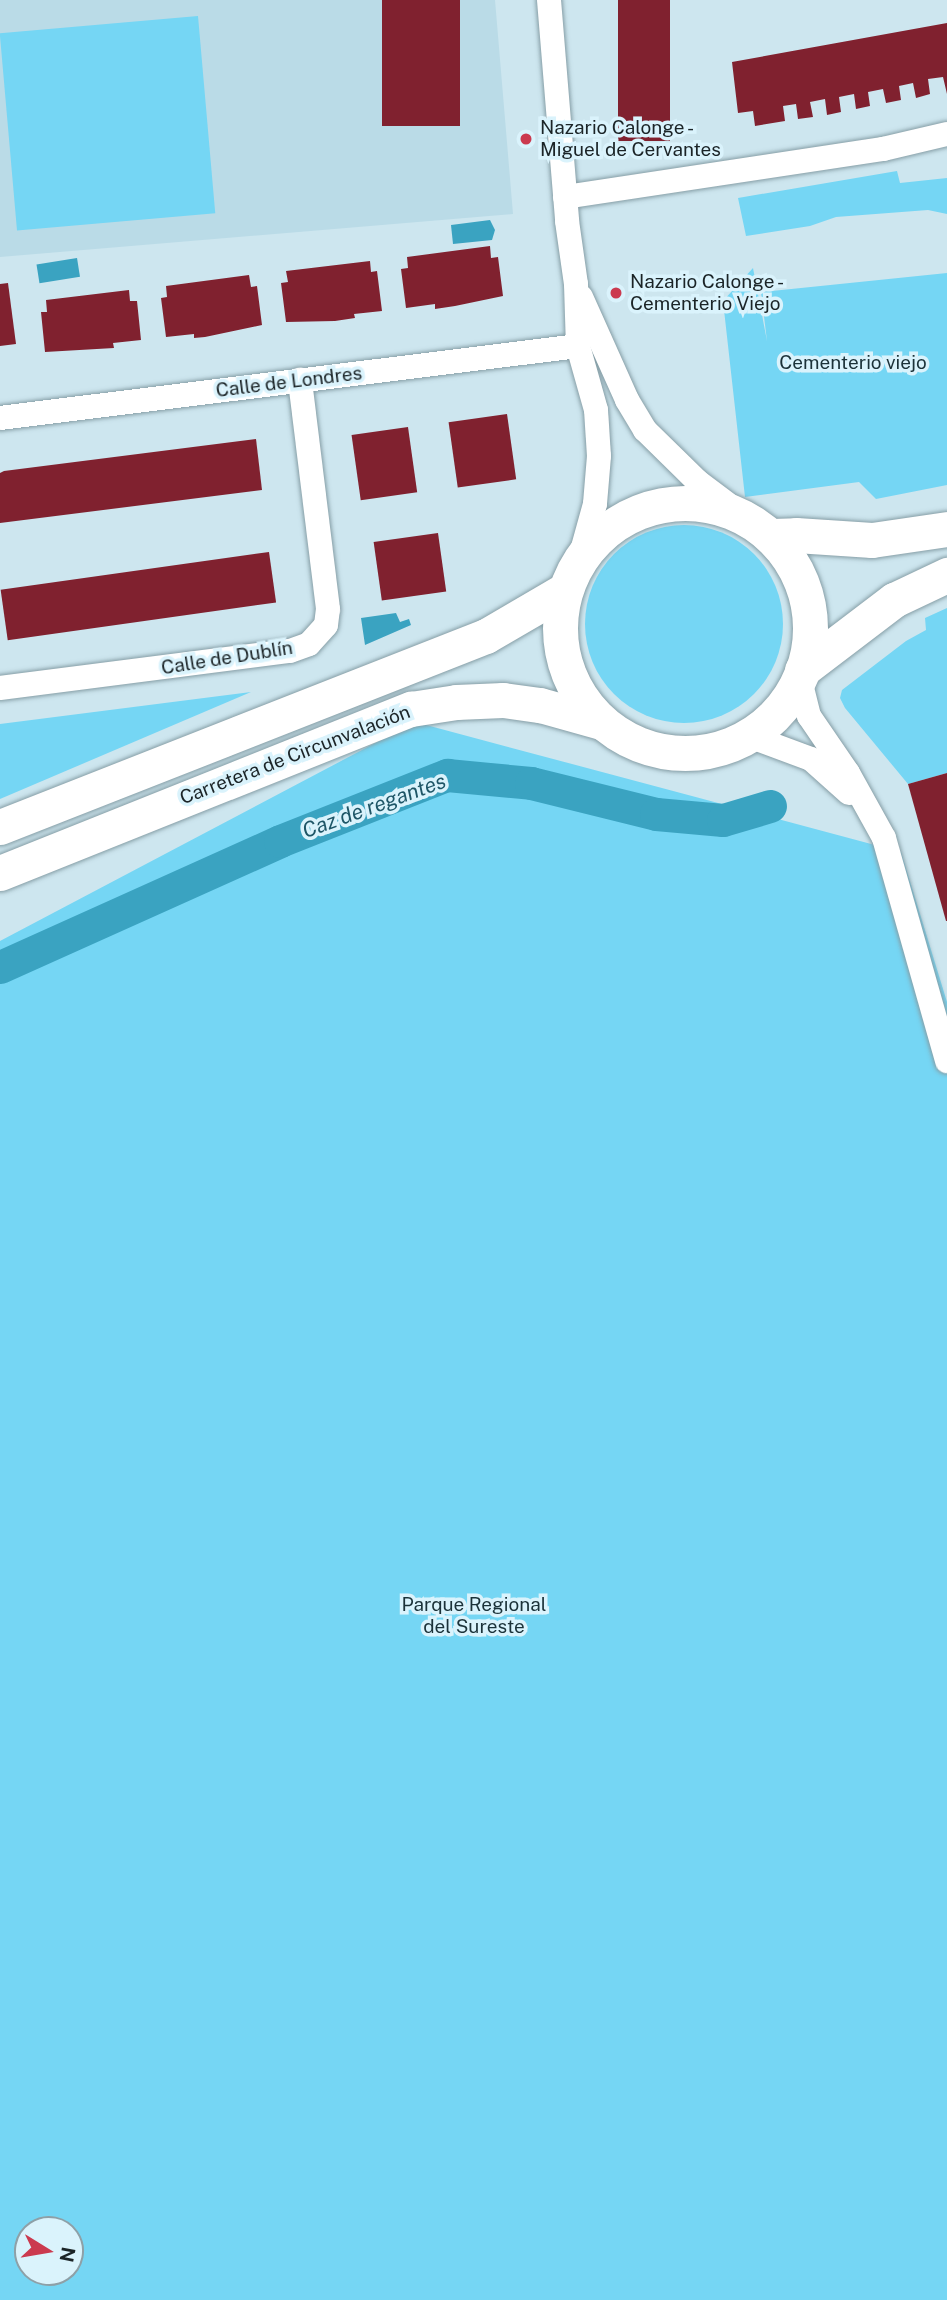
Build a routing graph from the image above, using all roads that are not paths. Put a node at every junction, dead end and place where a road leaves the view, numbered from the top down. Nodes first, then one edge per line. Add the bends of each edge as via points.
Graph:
1 (549, 0) edge
2 (947, 134) edge
3 (565, 197) junction
4 (576, 285) junction
5 (578, 346) junction
6 (300, 380) junction
7 (0, 418) edge
8 (741, 514) junction
9 (947, 529) edge
10 (772, 536) junction
11 (580, 558) junction
12 (947, 575) edge
13 (565, 590) junction
14 (801, 675) junction
15 (0, 688) edge
16 (601, 722) junction
17 (749, 736) junction
18 (871, 811) junction
19 (0, 827) edge
20 (0, 873) edge
21 (947, 1061) edge

1 - 3 street
2 - 3 street via 883,149
3 - 4 street
4 - 5 street
4 - 8 street via 645,430 668,455
5 - 6 street, Calle de Londres
5 - 11 street via 596,410 599,456 595,504
6 - 7 street, Calle de Londres
6 - 15 street, Calle de Dublín via 328,609 326,625 309,644 290,651
8 - 10 main road
8 - 11 main road via 717,505 665,503 640,510 607,530
9 - 10 main road via 872,540
10 - 14 main road via 792,560 805,588 811,619
11 - 13 main road
12 - 14 main road via 894,600
13 - 16 main road via 560,625 564,661 578,694
13 - 19 main road, Carretera de Circunvalación via 486,636
14 - 17 main road via 787,702
14 - 18 street via 809,716
16 - 17 main road via 647,748 673,753 699,753
16 - 20 main road, Carretera de Circunvalación via 503,700 411,709
17 - 18 street via 811,759
18 - 21 street via 884,838

